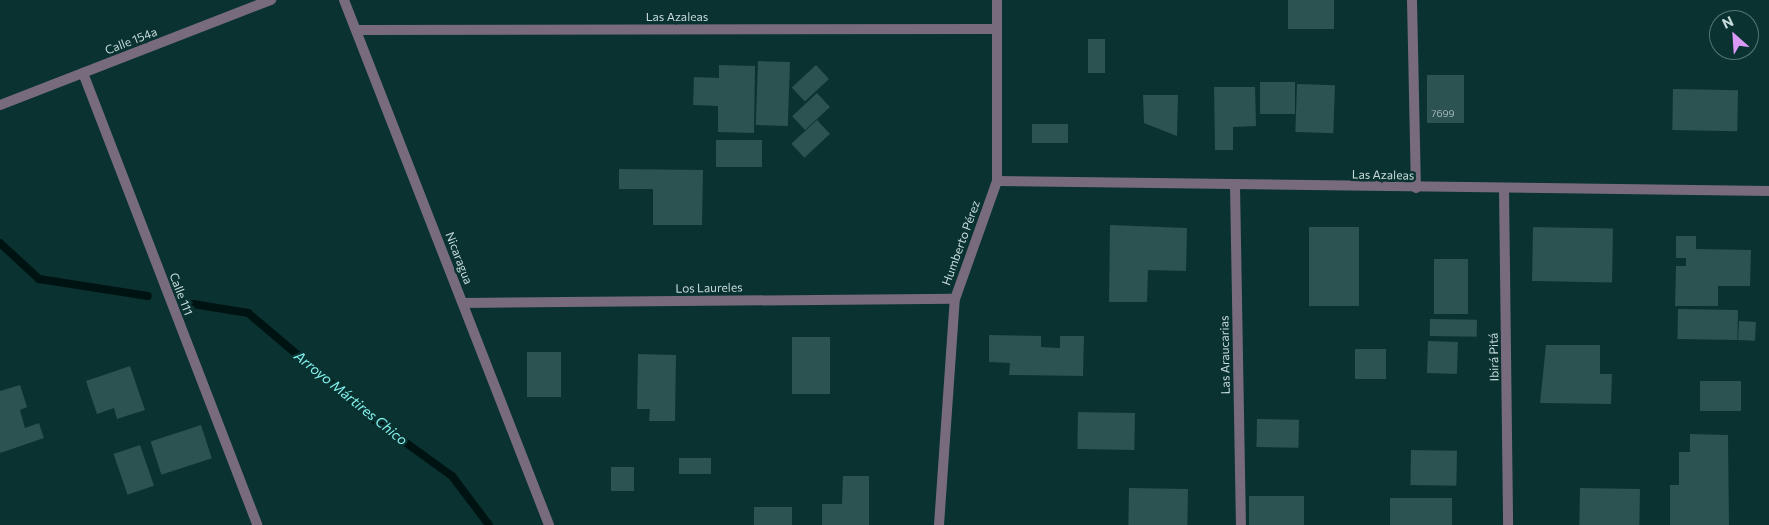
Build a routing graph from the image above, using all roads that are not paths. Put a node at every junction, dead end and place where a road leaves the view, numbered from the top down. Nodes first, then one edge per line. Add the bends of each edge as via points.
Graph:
1 (271, 0) edge
2 (344, 0) edge
3 (997, 0) edge
4 (1412, 0) edge
5 (997, 29) junction
6 (357, 30) junction
7 (82, 73) junction
8 (0, 104) edge
9 (997, 181) junction
10 (1235, 185) junction
11 (1416, 188) junction
12 (1504, 189) junction
13 (1769, 191) edge
14 (955, 299) junction
15 (463, 303) junction
16 (257, 525) edge
17 (549, 525) edge
18 (939, 525) edge
19 (1241, 525) edge
20 (1508, 525) edge

1 - 7 street, Calle 154a
2 - 6 street, Nicaragua
3 - 5 street, Humberto Pérez
4 - 11 street
5 - 6 street, Las Azaleas
5 - 9 street, Humberto Pérez
6 - 15 street, Nicaragua
7 - 8 street, Calle 154a
7 - 16 street, Calle 111
9 - 10 street, Las Azaleas
9 - 14 street, Humberto Pérez
10 - 11 street, Las Azaleas
10 - 19 street, Las Araucarias
11 - 12 street, Las Azaleas
12 - 13 street, Las Azaleas
12 - 20 street, Ibirá Pitá
14 - 15 street, Los Laureles
14 - 18 street, Humberto Pérez
15 - 17 street, Nicaragua

